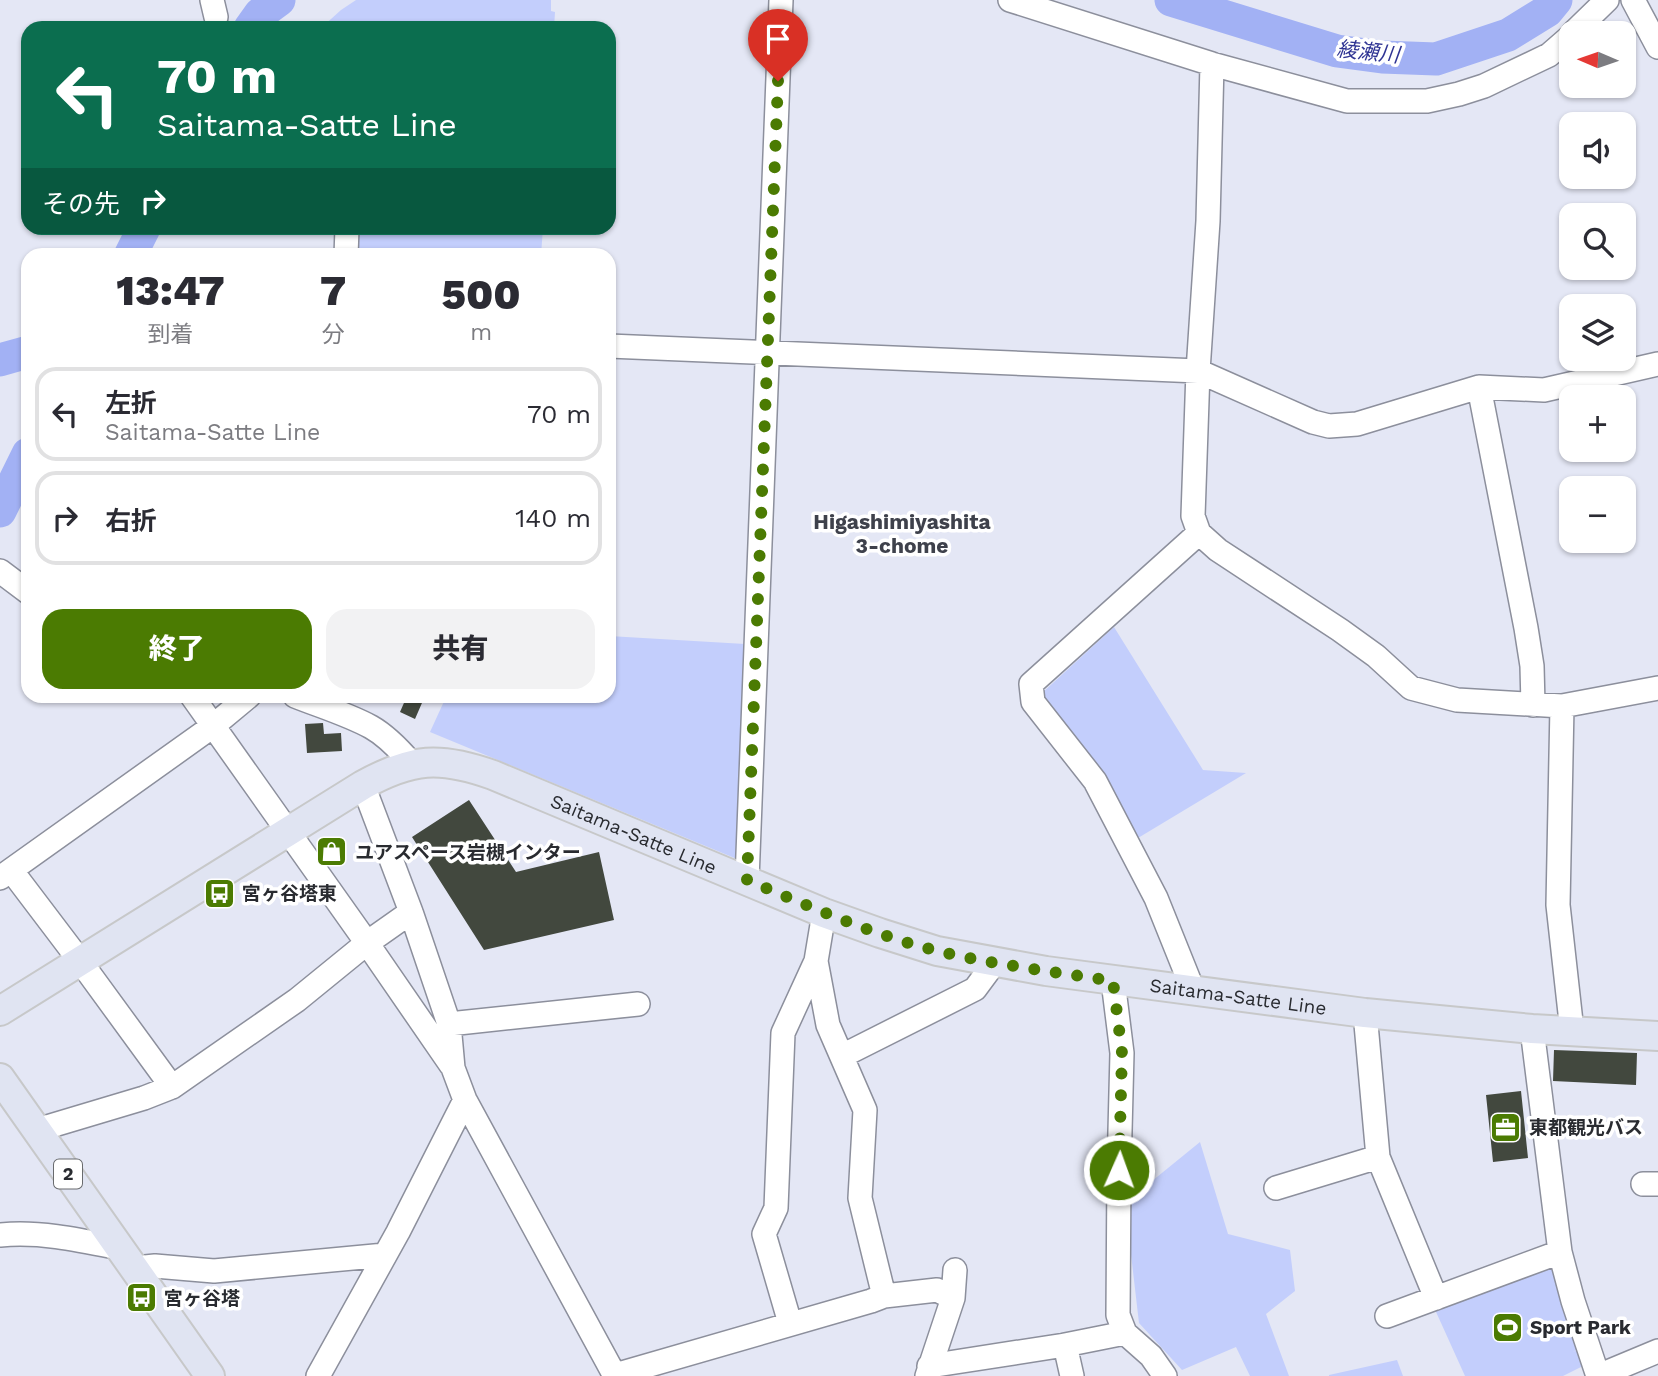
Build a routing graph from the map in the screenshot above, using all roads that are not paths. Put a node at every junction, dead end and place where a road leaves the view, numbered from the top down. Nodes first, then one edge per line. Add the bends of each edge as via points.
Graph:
1 (781, 0) edge
2 (1010, 0) edge
3 (1607, 0) edge
4 (1633, 0) edge
5 (1585, 21) edge
6 (1559, 46) edge
7 (1658, 47) edge
8 (1212, 64) junction
9 (616, 346) edge
10 (768, 352) junction
11 (1658, 364) edge
12 (1198, 371) junction
13 (1479, 387) junction
14 (1199, 533) junction
15 (0, 571) edge
16 (21, 587) edge
17 (1658, 688) edge
18 (197, 703) edge
19 (241, 703) edge
20 (330, 703) edge
21 (1533, 705) junction
22 (1562, 706) junction
23 (350, 707) edge
24 (213, 726) junction
25 (412, 764) junction
26 (363, 785) junction
27 (288, 831) junction
28 (5, 874) edge
29 (747, 880) junction
30 (411, 912) junction
31 (824, 913) junction
32 (367, 943) junction
33 (80, 961) junction
34 (816, 961) junction
35 (995, 962) junction
36 (1113, 981) junction
37 (1193, 990) junction
38 (638, 1004) dead end
39 (0, 1011) edge
40 (1364, 1013) junction
41 (449, 1024) junction
42 (1532, 1029) junction
43 (1572, 1031) junction
44 (1658, 1036) edge
45 (842, 1056) junction
46 (453, 1068) junction
47 (0, 1078) edge
48 (172, 1087) junction
49 (465, 1100) junction
50 (37, 1130) junction
51 (1378, 1157) junction
52 (1276, 1188) dead end
53 (0, 1235) edge
54 (1560, 1252) junction
55 (385, 1255) junction
56 (127, 1260) junction
57 (955, 1270) dead end
58 (884, 1296) junction
59 (953, 1298) junction
60 (1436, 1298) junction
61 (1387, 1316) dead end
62 (790, 1323) junction
63 (1125, 1333) junction
64 (1065, 1345) junction
65 (1658, 1351) edge
66 (928, 1371) edge
67 (615, 1375) edge
68 (210, 1376) edge
69 (318, 1376) edge
70 (1072, 1376) edge
71 (1165, 1376) edge
72 (1598, 1376) edge

1 - 10 street
2 - 8 street
3 - 5 street
4 - 7 street
6 - 8 street via 1484,86 1427,101 1348,101
8 - 12 street
9 - 10 street
10 - 12 street
10 - 29 street
11 - 13 street via 1544,390
12 - 13 street via 1329,426 1357,424
12 - 14 street via 1194,516
13 - 21 street via 1526,628
14 - 21 street via 1367,650 1411,688 1457,700
14 - 37 street via 1031,684 1033,702 1095,781 1156,898
15 - 16 street
17 - 22 street
18 - 24 street
19 - 24 street
20 - 23 street
21 - 22 street
22 - 43 street via 1558,905
23 - 25 street
24 - 27 street
24 - 28 street
25 - 26 main road, Saitama-Satte Line
25 - 29 main road, Saitama-Satte Line via 452,763 493,775
26 - 27 main road, Saitama-Satte Line
26 - 30 street
27 - 32 street
27 - 33 main road, Saitama-Satte Line
28 - 33 street
29 - 31 main road, Saitama-Satte Line
30 - 32 street
30 - 41 street
31 - 34 street
31 - 35 main road, Saitama-Satte Line via 937,951
32 - 46 street
32 - 48 street via 297,1000
33 - 39 main road, Saitama-Satte Line
33 - 48 street
34 - 45 street via 828,1025
34 - 62 street via 783,1033 776,1208 764,1234
35 - 36 main road, Saitama-Satte Line
35 - 45 street via 975,989
36 - 37 main road, Saitama-Satte Line
36 - 63 street via 1122,1053 1118,1315
37 - 40 main road, Saitama-Satte Line
38 - 41 street
40 - 42 main road, Saitama-Satte Line
40 - 51 street
41 - 46 street
42 - 43 main road, Saitama-Satte Line
42 - 54 street
43 - 44 main road, Saitama-Satte Line
45 - 58 street via 865,1110 860,1198
46 - 49 street
47 - 50 main road, 2
48 - 50 street
49 - 55 street
49 - 67 street
50 - 56 main road, 2
51 - 52 street
51 - 60 street
53 - 56 street via 56,1237
54 - 60 street
54 - 72 street
55 - 56 street via 214,1271 145,1267
55 - 69 street
56 - 68 main road, 2
57 - 59 street
58 - 59 street via 937,1290
58 - 62 street
59 - 66 street
60 - 61 street
62 - 67 street
63 - 64 street
63 - 71 street
64 - 66 street
64 - 70 street
65 - 72 street

